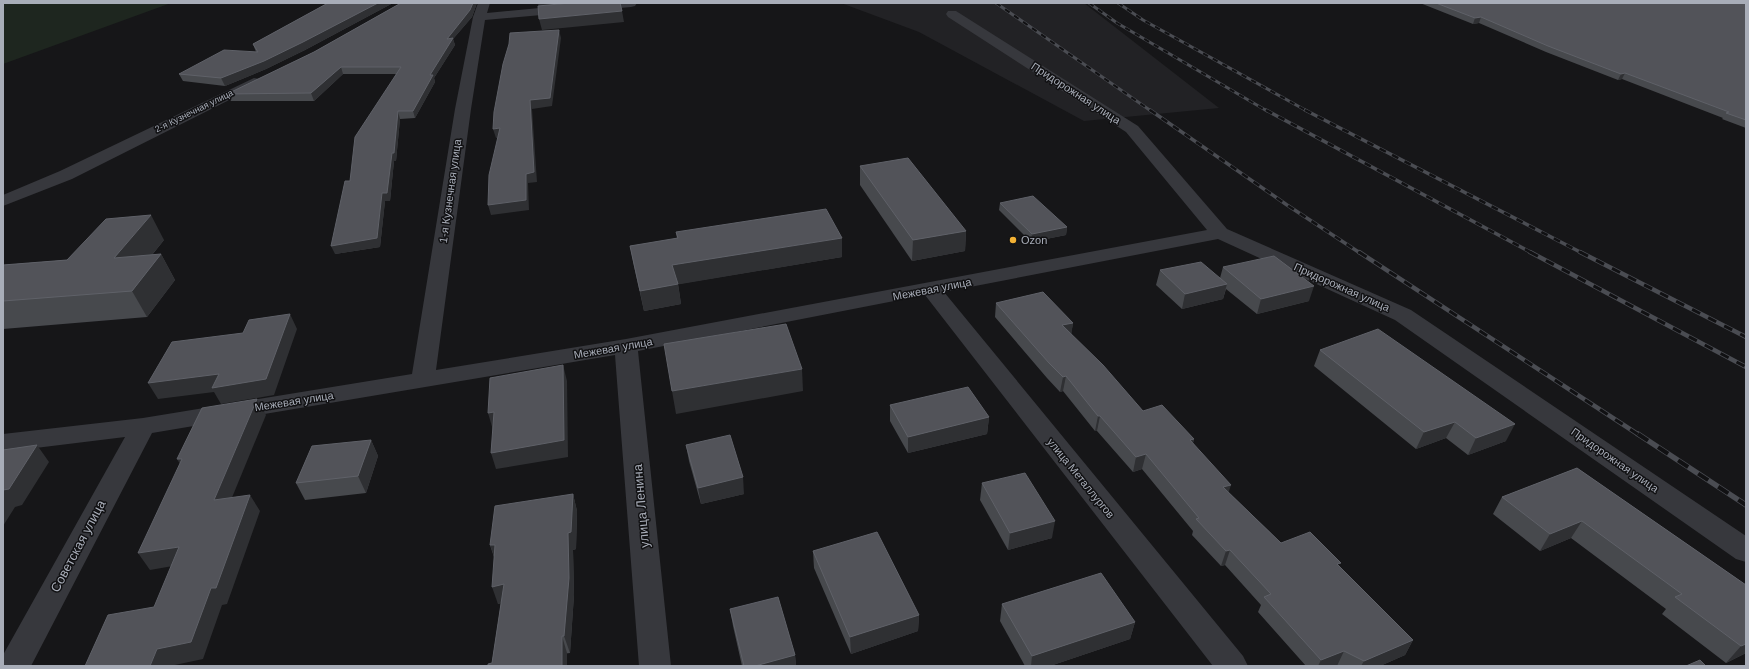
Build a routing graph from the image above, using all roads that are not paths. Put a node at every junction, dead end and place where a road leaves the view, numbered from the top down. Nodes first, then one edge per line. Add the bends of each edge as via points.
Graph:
1 (631, 3) edge
2 (481, 10) edge
3 (952, 14) dead end
4 (270, 74) edge
5 (3, 201) edge
6 (1220, 233) junction
7 (931, 289) junction
8 (626, 346) junction
9 (423, 380) junction
10 (143, 426) junction
11 (3, 443) edge
12 (1746, 551) edge
13 (14, 666) edge
14 (655, 666) edge
15 (1232, 666) edge

1 - 2 street
2 - 9 street, 1-я Кузнечная улица via 462,109
3 - 6 street, Придорожная улица via 1132,129
4 - 5 street, 2-я Кузнечная улица via 66,175
6 - 7 street, Межевая улица
6 - 12 street, Придорожная улица via 1403,315
7 - 8 street, Межевая улица
7 - 15 street, улица Металлургов
8 - 9 street, Межевая улица
8 - 14 street, улица Ленина
9 - 10 street, Межевая улица
10 - 11 street, Межевая улица
10 - 13 street, Советская улица

